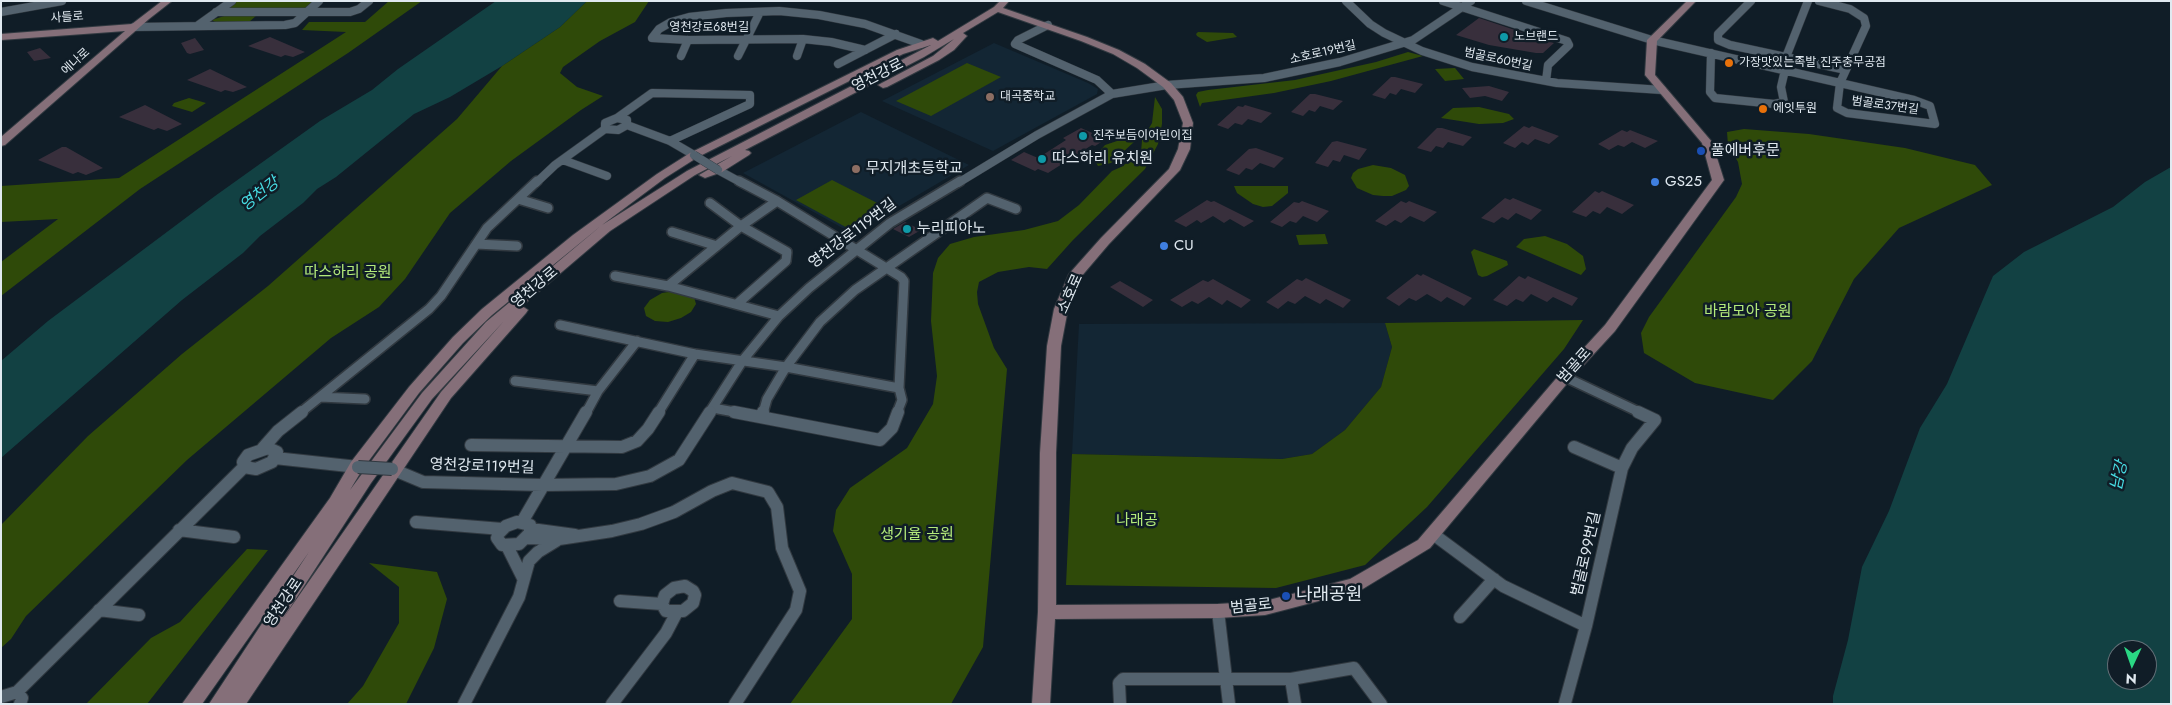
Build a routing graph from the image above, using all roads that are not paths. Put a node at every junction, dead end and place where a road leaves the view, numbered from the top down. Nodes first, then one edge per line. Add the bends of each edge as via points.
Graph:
1 (168, 1) edge
2 (232, 1) edge
3 (319, 1) edge
4 (369, 1) edge
5 (1005, 1) edge
6 (1346, 1) edge
7 (1442, 1) edge
8 (1471, 1) edge
9 (1526, 1) edge
10 (1692, 1) edge
11 (1750, 1) edge
12 (1808, 1) edge
13 (1818, 1) edge
14 (62, 2) edge
15 (1461, 8) junction
16 (997, 10) junction
17 (1, 12) edge
18 (216, 12) junction
19 (309, 12) junction
20 (760, 12) junction
21 (983, 17) junction
22 (197, 26) junction
23 (1048, 26) junction
24 (134, 27) junction
25 (896, 34) junction
26 (1, 37) edge
27 (746, 39) junction
28 (803, 39) junction
29 (688, 40) junction
30 (1652, 40) junction
31 (1405, 43) junction
32 (921, 44) junction
33 (865, 50) junction
34 (1711, 53) junction
35 (681, 56) dead end
36 (738, 56) dead end
37 (797, 56) dead end
38 (1786, 57) junction
39 (838, 64) dead end
40 (1785, 70) junction
41 (1846, 70) junction
42 (1546, 81) junction
43 (1840, 83) junction
44 (1167, 85) junction
45 (1662, 90) junction
46 (1112, 94) junction
47 (617, 118) junction
48 (627, 125) junction
49 (605, 128) junction
50 (670, 141) junction
51 (1, 143) edge
52 (694, 155) junction
53 (563, 160) junction
54 (718, 170) junction
55 (607, 176) dead end
56 (518, 198) junction
57 (777, 201) junction
58 (710, 203) dead end
59 (548, 208) dead end
60 (1016, 210) dead end
61 (742, 226) junction
62 (672, 232) dead end
63 (476, 244) junction
64 (517, 246) dead end
65 (716, 246) junction
66 (856, 249) junction
67 (886, 267) junction
68 (615, 276) dead end
69 (668, 286) junction
70 (737, 304) junction
71 (779, 316) junction
72 (560, 325) dead end
73 (637, 341) junction
74 (695, 354) junction
75 (743, 360) junction
76 (786, 366) junction
77 (1565, 377) junction
78 (515, 382) dead end
79 (899, 388) junction
80 (598, 391) junction
81 (320, 397) junction
82 (366, 399) dead end
83 (713, 408) junction
84 (762, 416) junction
85 (471, 445) dead end
86 (567, 447) junction
87 (1574, 447) dead end
88 (263, 448) junction
89 (275, 458) junction
90 (357, 466) junction
91 (244, 467) junction
92 (1622, 468) junction
93 (394, 469) junction
94 (543, 485) junction
95 (416, 522) dead end
96 (178, 530) junction
97 (502, 530) junction
98 (526, 532) junction
99 (1433, 534) junction
100 (576, 535) junction
101 (234, 537) dead end
102 (559, 539) junction
103 (507, 546) junction
104 (529, 561) junction
105 (523, 578) junction
106 (1494, 579) junction
107 (620, 602) dead end
108 (662, 604) junction
109 (99, 610) junction
110 (1218, 611) junction
111 (677, 612) junction
112 (1047, 612) junction
113 (139, 615) dead end
114 (1460, 617) dead end
115 (1586, 626) junction
116 (1291, 679) junction
117 (1226, 680) junction
118 (1, 697) edge
119 (19, 698) edge
120 (1565, 703) edge
121 (191, 704) edge
122 (218, 704) edge
123 (235, 704) edge
124 (464, 704) edge
125 (612, 704) edge
126 (735, 704) edge
127 (1041, 704) edge
128 (1120, 704) edge
129 (1229, 704) edge
130 (1295, 704) edge
131 (1381, 704) edge

1 - 24 street, 에나로
2 - 18 street
3 - 19 street
4 - 19 street via 350,12
5 - 16 street, 영천강로
6 - 31 street, 범골로60번길 via 1370,24
7 - 15 street
8 - 15 street, 소호로19번길
9 - 30 street, 범골로37번길
10 - 30 street
11 - 38 street via 1718,34 1718,40
12 - 38 street
13 - 41 street, 범골로37번길 via 1850,9 1864,18 1866,26
14 - 17 street
15 - 31 street, 소호로19번길
15 - 42 street via 1567,41 1569,45 1548,65
16 - 21 street, 영천강로
16 - 23 street, 소호로
18 - 19 street
18 - 22 street
19 - 22 street via 295,23 285,25
20 - 25 street, 영천강로68번길 via 819,14
20 - 27 street
20 - 29 street, 영천강로68번길 via 717,14 671,22 652,38
21 - 32 street, 영천강로
21 - 54 street, 영천강로 via 936,58 753,149
21 - 122 street, 영천강로 via 921,55 691,173 606,228 491,325 427,396 366,479
22 - 24 street
23 - 44 street, 소호로 via 1116,52
23 - 46 street via 1015,44 1097,80
24 - 26 street, 사들로
24 - 51 street, 에나로
25 - 32 street, 영천강로68번길
25 - 33 street
27 - 28 street, 영천강로68번길
27 - 29 street, 영천강로68번길
27 - 36 street
28 - 33 street, 영천강로68번길
28 - 37 street
29 - 35 street
30 - 34 street, 범골로37번길
30 - 45 street, 범골로 via 1650,75
31 - 42 street, 범골로60번길 via 1472,67
31 - 44 street, 소호로19번길 via 1340,62 1264,78
32 - 52 street, 영천강로
33 - 39 street
34 - 40 street, 범골로37번길
34 - 40 street via 1710,92 1715,98 1774,104 1784,102
38 - 41 street
40 - 43 street, 범골로37번길
41 - 43 street, 범골로37번길
42 - 45 street, 범골로60번길
43 - 43 street, 범골로37번길 via 1930,106 1935,124 1847,113 1837,108
44 - 46 street, 영천강로119번길
44 - 112 street, 소호로 via 1179,99 1188,123 1181,156 1174,170 1074,277 1061,310 1054,346 1048,453
45 - 77 street, 범골로 via 1707,142 1718,180 1610,328
46 - 66 street, 영천강로119번길 via 890,223
47 - 48 street via 627,120
47 - 49 street via 605,123
47 - 50 street via 652,93 750,95 750,104
48 - 49 street via 618,130
48 - 50 street
49 - 53 street
50 - 52 street
52 - 54 street, bridge
52 - 90 street, 영천강로 via 577,238 487,312 414,390
53 - 55 street
53 - 56 street
54 - 57 street
54 - 93 street, 영천강로 via 682,184 617,228 516,314 446,395
56 - 59 street
56 - 63 street via 487,228
57 - 61 street
57 - 66 street
58 - 61 street
60 - 67 street via 987,198
61 - 65 street
61 - 70 street, 영천강로119번길 via 786,252 786,261
62 - 65 street
63 - 64 street
63 - 81 street via 429,309
65 - 69 street
66 - 67 street
66 - 71 street, 영천강로119번길
67 - 76 street via 820,322
67 - 79 street via 904,281
68 - 69 street
69 - 70 street
70 - 71 street
71 - 75 street, 영천강로119번길
72 - 73 street
73 - 74 street
73 - 80 street, 영천강로119번길
74 - 75 street
74 - 86 street via 643,437 622,447
75 - 76 street
75 - 83 street, 영천강로119번길
76 - 79 street
76 - 84 street via 767,399
77 - 92 street, 범골로99번길 via 1654,420 1632,448
77 - 99 street, 범골로
78 - 80 street
79 - 84 street via 902,400 898,415 892,428 880,440
80 - 86 street, 영천강로119번길
81 - 82 street
81 - 88 street via 278,431
83 - 84 street
83 - 94 street, 영천강로119번길 via 679,460 650,476 616,484
85 - 86 street
86 - 94 street, 영천강로119번길
87 - 92 street
88 - 89 street via 275,450
88 - 91 street via 248,455 243,462
89 - 90 street
89 - 91 street via 256,469
90 - 93 street, bridge
90 - 121 street, 영천강로 via 336,502
91 - 96 street
92 - 115 street, 범골로99번길
93 - 94 street, 영천강로119번길 via 423,482
93 - 123 street, 영천강로
94 - 98 street
95 - 97 street
96 - 101 street
96 - 109 street
97 - 98 street via 511,523
97 - 103 street via 497,538
98 - 100 street
98 - 102 street
98 - 103 street
98 - 104 street
99 - 106 street, 범골로99번길
99 - 110 street, 범골로 via 1424,544 1355,584 1266,608
100 - 102 street
100 - 126 street via 640,524 674,512 732,483 768,492 777,507 782,548 800,590 798,604
102 - 104 street
103 - 105 street
104 - 105 street
105 - 124 street via 519,596
106 - 114 street
106 - 115 street, 범골로99번길
107 - 108 street
108 - 111 street via 666,611
108 - 111 street via 665,595 674,588 690,588 695,594 693,603
109 - 113 street
109 - 119 street
110 - 112 street, 범골로
110 - 117 street, 범골로
111 - 125 street via 666,633
112 - 127 street, 소호로
115 - 120 street
116 - 117 street
116 - 130 street
116 - 131 street via 1354,668
117 - 128 street via 1123,679 1119,683
117 - 129 street, 범골로
118 - 119 street

